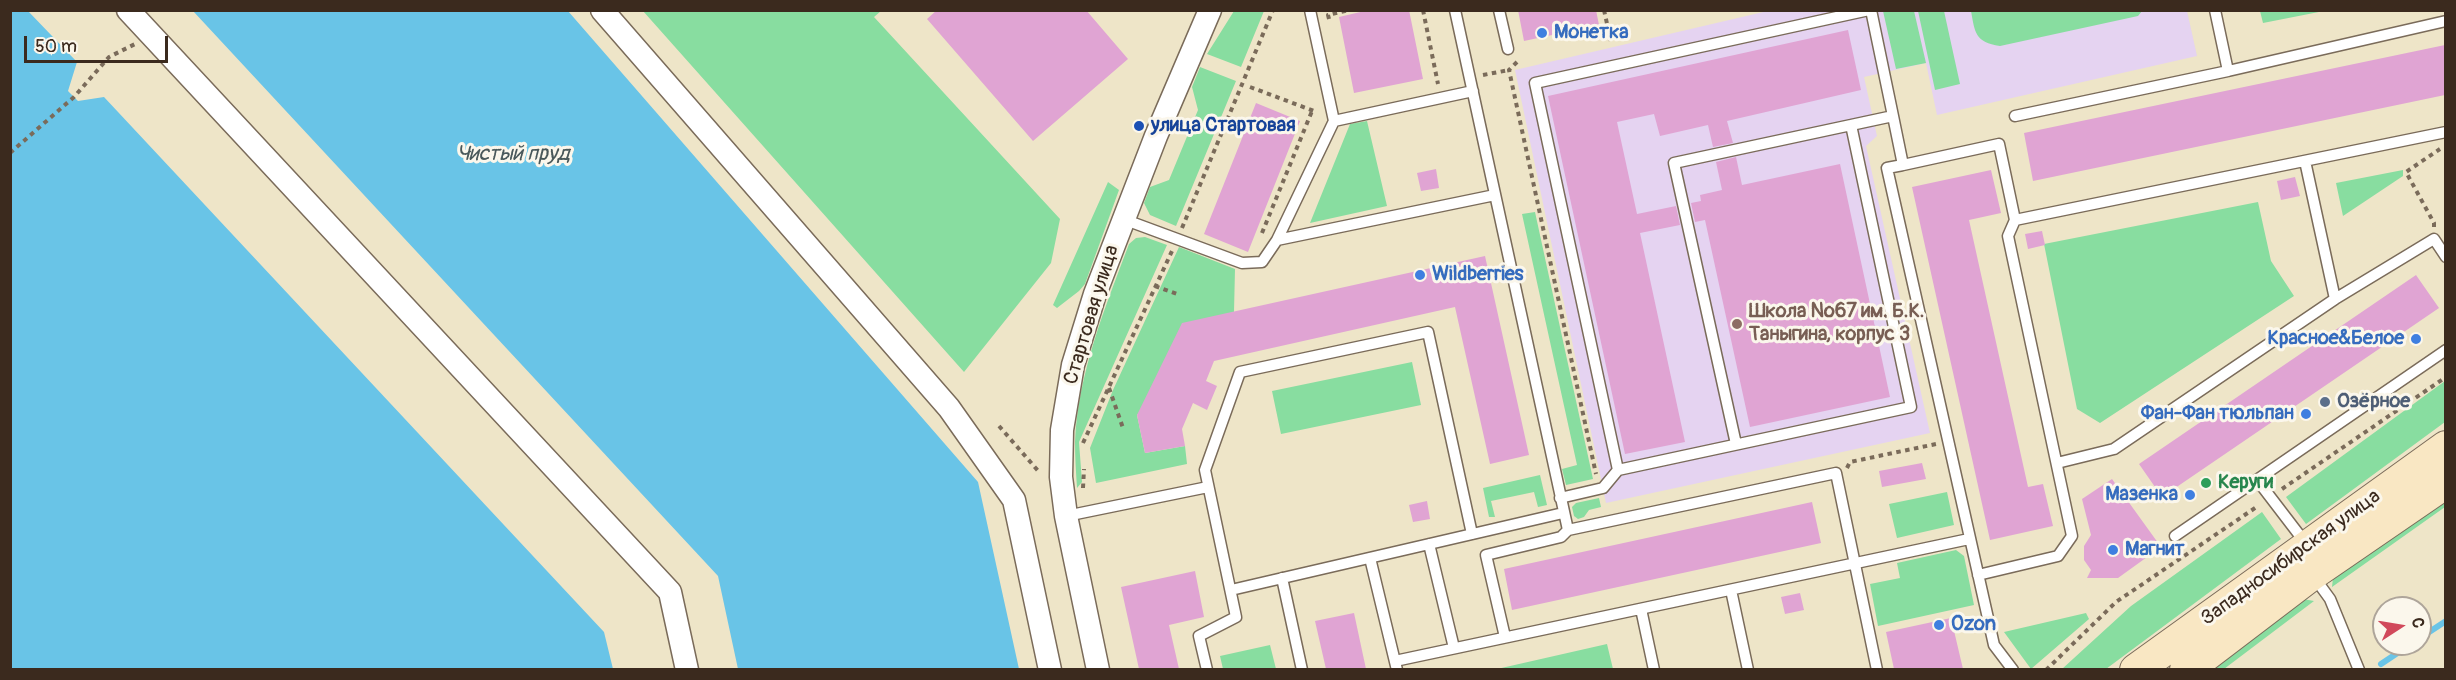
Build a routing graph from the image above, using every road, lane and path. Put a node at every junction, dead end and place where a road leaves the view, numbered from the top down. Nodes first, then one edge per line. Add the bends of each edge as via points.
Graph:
1 (128, 10) edge
2 (602, 10) edge
3 (1210, 10) edge
4 (1274, 10) edge
5 (1310, 10) edge
6 (1349, 10) edge
7 (1423, 10) edge
8 (1455, 10) edge
9 (1499, 10) edge
10 (1604, 10) edge
11 (1870, 10) edge
12 (2215, 10) edge
13 (2445, 21) edge
14 (1330, 26) dead end
15 (152, 36) junction
16 (1611, 42) dead end
17 (1508, 49) dead end
18 (1517, 61) dead end
19 (2228, 71) junction
20 (1250, 87) dead end
21 (1427, 87) dead end
22 (1473, 91) junction
23 (1332, 107) junction
24 (1312, 111) junction
25 (1893, 116) junction
26 (2015, 116) dead end
27 (1334, 121) junction
28 (1851, 125) junction
29 (2445, 132) edge
30 (2445, 146) edge
31 (10, 153) edge
32 (2305, 160) junction
33 (1903, 165) junction
34 (1495, 195) junction
35 (1122, 219) junction
36 (2016, 220) junction
37 (1261, 236) dead end
38 (1178, 239) junction
39 (2434, 239) junction
40 (1277, 240) junction
41 (2445, 257) edge
42 (1155, 286) junction
43 (1180, 295) dead end
44 (2335, 300) junction
45 (2445, 350) edge
46 (2445, 377) edge
47 (1109, 387) junction
48 (999, 426) dead end
49 (1123, 428) dead end
50 (1736, 444) junction
51 (1938, 444) dead end
52 (1082, 446) dead end
53 (2445, 447) edge
54 (2057, 463) junction
55 (1084, 465) dead end
56 (1618, 470) junction
57 (1041, 480) dead end
58 (2258, 480) junction
59 (2445, 482) edge
60 (1839, 486) junction
61 (1208, 487) junction
62 (1599, 489) junction
63 (2272, 496) junction
64 (1560, 498) junction
65 (1563, 513) junction
66 (1074, 515) junction
67 (1568, 530) junction
68 (1472, 534) junction
69 (2175, 536) dead end
70 (1969, 539) junction
71 (1429, 544) junction
72 (1370, 558) junction
73 (2310, 560) junction
74 (1855, 564) junction
75 (1978, 574) junction
76 (1282, 578) junction
77 (1231, 590) junction
78 (1731, 590) junction
79 (1641, 609) junction
80 (1505, 637) junction
81 (1454, 648) junction
82 (1396, 665) edge
83 (687, 669) edge
84 (1050, 669) edge
85 (1098, 669) edge
86 (1207, 669) edge
87 (1302, 669) edge
88 (1654, 669) edge
89 (1748, 669) edge
90 (1877, 669) edge
91 (2013, 669) edge
92 (2046, 669) edge
93 (2136, 669) edge
94 (2186, 669) edge
95 (2359, 669) edge

1 - 15 street
2 - 84 street via 949,408 999,475 1014,500
3 - 35 street, Стартовая улица
4 - 38 path
5 - 23 lane
6 - 14 path via 1328,15
7 - 21 path via 1438,85
8 - 22 lane
9 - 17 lane
10 - 16 path
11 - 25 lane
11 - 56 lane via 1535,83
12 - 19 lane
13 - 19 lane
15 - 31 path via 109,57 74,96
15 - 83 street via 670,592
18 - 62 path via 1509,70
19 - 26 lane
20 - 24 path
22 - 27 lane
22 - 34 lane
23 - 24 path
23 - 27 lane
24 - 37 path
25 - 28 lane
25 - 33 lane
27 - 40 lane
28 - 50 lane via 1911,406
28 - 50 lane via 1674,163
29 - 32 lane
30 - 39 path via 2406,172 2434,223
32 - 36 lane
32 - 44 lane
33 - 36 lane via 1999,144
33 - 70 lane via 1887,168
34 - 40 lane
34 - 64 lane
35 - 38 lane
35 - 66 street, Стартовая улица via 1073,365 1062,430 1061,477
36 - 54 lane via 2008,236
38 - 40 lane via 1242,263 1262,262
38 - 42 path
39 - 41 lane
39 - 44 lane
42 - 43 path
42 - 47 path
44 - 54 lane via 2115,449
45 - 58 lane
46 - 63 path
47 - 49 path
47 - 52 path
48 - 57 path via 1040,473
50 - 56 lane
51 - 60 path via 1850,462
53 - 73 main road, Западносибирская улица
54 - 75 lane via 2072,536 2063,549 2058,556
55 - 66 path via 1085,485 1078,495
56 - 62 lane
58 - 63 lane
58 - 69 lane
59 - 73 main road, Западносибирская улица
60 - 67 lane via 1836,473
60 - 74 lane
61 - 66 lane
61 - 68 lane via 1205,470 1240,372 1428,332
61 - 77 lane
62 - 64 lane
63 - 73 lane
63 - 92 path via 2116,602
64 - 65 lane
65 - 67 lane
65 - 68 lane
66 - 85 street, Стартовая улица
67 - 80 lane via 1561,537 1486,555
68 - 71 lane
70 - 74 lane
70 - 75 lane
71 - 72 lane
71 - 81 lane
72 - 76 lane
72 - 82 lane
73 - 93 main road, Западносибирская улица
73 - 94 main road, Западносибирская улица
73 - 95 lane
74 - 78 lane
74 - 90 lane
75 - 91 lane via 1994,645
76 - 77 lane
76 - 87 lane
77 - 86 lane via 1236,617 1199,636
78 - 79 lane
78 - 89 lane
79 - 80 lane
79 - 88 lane
80 - 81 lane
81 - 82 lane

